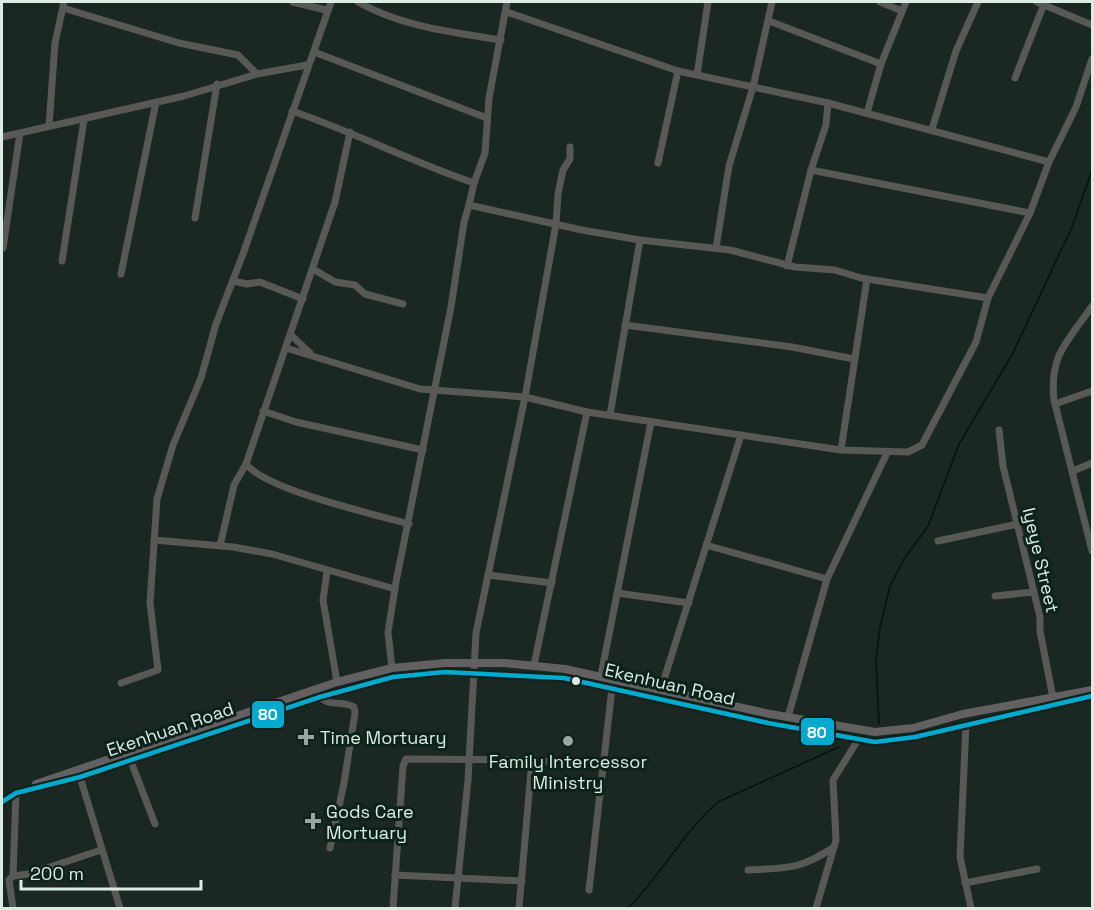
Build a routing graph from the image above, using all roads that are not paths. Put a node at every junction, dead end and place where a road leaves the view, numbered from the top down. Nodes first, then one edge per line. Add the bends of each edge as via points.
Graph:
1 (293, 2) edge
2 (331, 2) edge
3 (358, 2) edge
4 (507, 2) edge
5 (708, 2) edge
6 (772, 2) edge
7 (880, 2) edge
8 (906, 2) edge
9 (978, 2) edge
10 (1041, 3) edge
11 (64, 5) edge
12 (326, 10) junction
13 (902, 10) junction
14 (507, 12) junction
15 (770, 21) junction
16 (1092, 25) edge
17 (501, 40) junction
18 (314, 51) junction
19 (1092, 58) edge
20 (881, 64) junction
21 (307, 65) junction
22 (678, 71) junction
23 (256, 74) junction
24 (697, 75) junction
25 (1015, 78) dead end
26 (217, 84) junction
27 (753, 87) junction
28 (156, 102) junction
29 (828, 103) junction
30 (292, 111) junction
31 (867, 113) junction
32 (487, 118) junction
33 (84, 120) junction
34 (49, 126) junction
35 (932, 129) junction
36 (350, 132) junction
37 (20, 133) junction
38 (2, 137) edge
39 (570, 147) dead end
40 (1049, 162) junction
41 (658, 164) dead end
42 (811, 170) junction
43 (474, 183) junction
44 (469, 205) junction
45 (1030, 213) junction
46 (195, 218) dead end
47 (556, 224) junction
48 (3, 238) edge
49 (640, 240) junction
50 (3, 248) edge
51 (716, 248) junction
52 (62, 261) dead end
53 (787, 266) junction
54 (313, 269) junction
55 (121, 274) dead end
56 (867, 279) junction
57 (233, 281) junction
58 (988, 298) junction
59 (303, 299) junction
60 (403, 304) dead end
61 (1092, 306) edge
62 (626, 325) junction
63 (291, 335) junction
64 (286, 348) junction
65 (312, 355) junction
66 (854, 359) junction
67 (435, 388) junction
68 (1092, 391) edge
69 (525, 397) junction
70 (1055, 404) junction
71 (263, 411) junction
72 (587, 412) junction
73 (610, 415) junction
74 (651, 422) junction
75 (999, 430) dead end
76 (741, 435) junction
77 (423, 450) junction
78 (841, 450) junction
79 (887, 453) junction
80 (1092, 463) edge
81 (246, 464) junction
82 (1073, 471) junction
83 (409, 524) junction
84 (1018, 524) junction
85 (1091, 539) edge
86 (154, 540) junction
87 (938, 542) dead end
88 (706, 545) junction
89 (220, 546) junction
90 (1092, 551) edge
91 (327, 572) junction
92 (488, 575) junction
93 (827, 579) junction
94 (552, 583) junction
95 (395, 589) junction
96 (1034, 592) junction
97 (617, 593) junction
98 (995, 596) dead end
99 (688, 603) junction
100 (474, 663) junction
101 (534, 665) junction
102 (392, 668) junction
103 (474, 673) junction
104 (601, 675) junction
105 (337, 682) junction
106 (121, 683) dead end
107 (612, 688) junction
108 (661, 689) junction
109 (1092, 690) edge
110 (320, 696) junction
111 (1092, 696) edge
112 (1053, 698) junction
113 (788, 717) junction
114 (966, 724) junction
115 (858, 740) junction
116 (469, 758) junction
117 (130, 759) junction
118 (532, 760) junction
119 (601, 766) junction
120 (80, 777) junction
121 (16, 793) junction
122 (2, 796) edge
123 (2, 802) edge
124 (154, 824) dead end
125 (330, 848) dead end
126 (834, 848) junction
127 (101, 850) junction
128 (1037, 869) dead end
129 (747, 870) dead end
130 (395, 875) junction
131 (458, 876) junction
132 (11, 878) junction
133 (522, 881) junction
134 (2, 883) edge
135 (965, 884) junction
136 (589, 890) dead end
137 (13, 909) edge
138 (120, 909) edge
139 (393, 909) edge
140 (455, 909) edge
141 (519, 909) edge
142 (816, 909) edge
143 (971, 909) edge

1 - 12 street
2 - 12 street
3 - 17 street via 415,25
4 - 14 street
5 - 24 street
6 - 15 street
7 - 13 street
8 - 13 street
9 - 35 street via 956,51
10 - 16 street
10 - 25 street
11 - 23 street via 179,43 230,52
11 - 34 street via 55,43
12 - 18 street
13 - 20 street
14 - 17 street
14 - 22 street
15 - 20 street
15 - 27 street
17 - 32 street
18 - 21 street
18 - 32 street
19 - 40 street via 1076,107
20 - 31 street
21 - 23 street
21 - 30 street
22 - 24 street
22 - 41 street
23 - 26 street
24 - 27 street
26 - 28 street
26 - 46 street
27 - 29 street
27 - 51 street via 729,166
28 - 33 street
28 - 55 street
29 - 31 street
29 - 42 street via 826,125
30 - 36 street
30 - 57 street
31 - 35 street
32 - 43 street via 485,153
33 - 34 street
33 - 52 street
34 - 37 street
35 - 40 street
36 - 43 street via 422,165
36 - 54 street via 335,202
37 - 38 street
37 - 48 street
39 - 47 street via 558,194
40 - 45 street
42 - 45 street
42 - 53 street
43 - 44 street
44 - 47 street
44 - 67 street
45 - 58 street
47 - 49 street
47 - 69 street
48 - 50 street
49 - 51 street
49 - 62 street
51 - 53 street
53 - 56 street via 836,270
54 - 59 street
54 - 60 street via 335,282 355,285 365,294
56 - 58 street
56 - 66 street
57 - 59 street via 260,282
57 - 86 street via 201,378 173,445 157,499
58 - 79 street via 976,342 922,445 908,452
59 - 63 street
61 - 70 street via 1053,364
62 - 66 street
62 - 73 street
63 - 64 street
63 - 65 street
64 - 65 street
64 - 71 street
65 - 67 street via 420,389
66 - 78 street
67 - 69 street
67 - 77 street
68 - 70 street
69 - 72 street
69 - 92 street
70 - 82 street
71 - 77 street
71 - 81 street
72 - 73 street
72 - 94 street
73 - 74 street
74 - 76 street
74 - 97 street
75 - 84 street, Iyeye Street via 1003,465
76 - 78 street
76 - 88 street
77 - 83 street
78 - 79 street
79 - 93 street
80 - 82 street
81 - 83 street via 289,488
81 - 89 street via 234,486
82 - 85 street
83 - 95 street
84 - 87 street
84 - 96 street, Iyeye Street
85 - 90 street
86 - 89 street
86 - 106 street via 150,603 158,670
88 - 93 street
88 - 99 street
89 - 91 street via 272,554
91 - 95 street
91 - 105 street via 323,600
92 - 94 street
92 - 100 street
93 - 113 street
94 - 101 street
95 - 102 street via 388,632
96 - 98 street
96 - 112 street, Iyeye Street
97 - 99 street
97 - 104 street
99 - 108 street
100 - 101 main road, Ekenhuan Road
100 - 102 main road, Ekenhuan Road
100 - 103 street
101 - 104 main road, Ekenhuan Road
102 - 105 main road, Ekenhuan Road
103 - 107 main road, Ekenhuan Road via 533,675
103 - 110 main road, Ekenhuan Road via 393,677
103 - 116 street
104 - 108 main road, Ekenhuan Road
105 - 122 main road, Ekenhuan Road
107 - 115 main road, Ekenhuan Road
107 - 119 street
108 - 113 main road, Ekenhuan Road
109 - 112 main road, Ekenhuan Road
110 - 117 main road, Ekenhuan Road
110 - 125 street via 328,703 351,704 355,713
111 - 114 main road, Ekenhuan Road
112 - 113 main road, Ekenhuan Road via 963,714 913,728 875,732
114 - 115 main road, Ekenhuan Road via 915,737
114 - 135 street via 960,857
115 - 126 street via 833,780 837,825
116 - 118 street
116 - 130 street via 406,759
116 - 131 street
117 - 120 main road, Ekenhuan Road
117 - 124 street
118 - 119 street
118 - 133 street
119 - 136 street
120 - 121 main road, Ekenhuan Road
120 - 127 street
121 - 123 main road, Ekenhuan Road
121 - 132 street
126 - 129 street via 812,862 789,869
126 - 142 street
127 - 132 street
127 - 138 street
128 - 135 street
130 - 131 street
130 - 139 street
131 - 133 street
131 - 140 street
132 - 134 street
132 - 137 street
133 - 141 street
135 - 143 street

